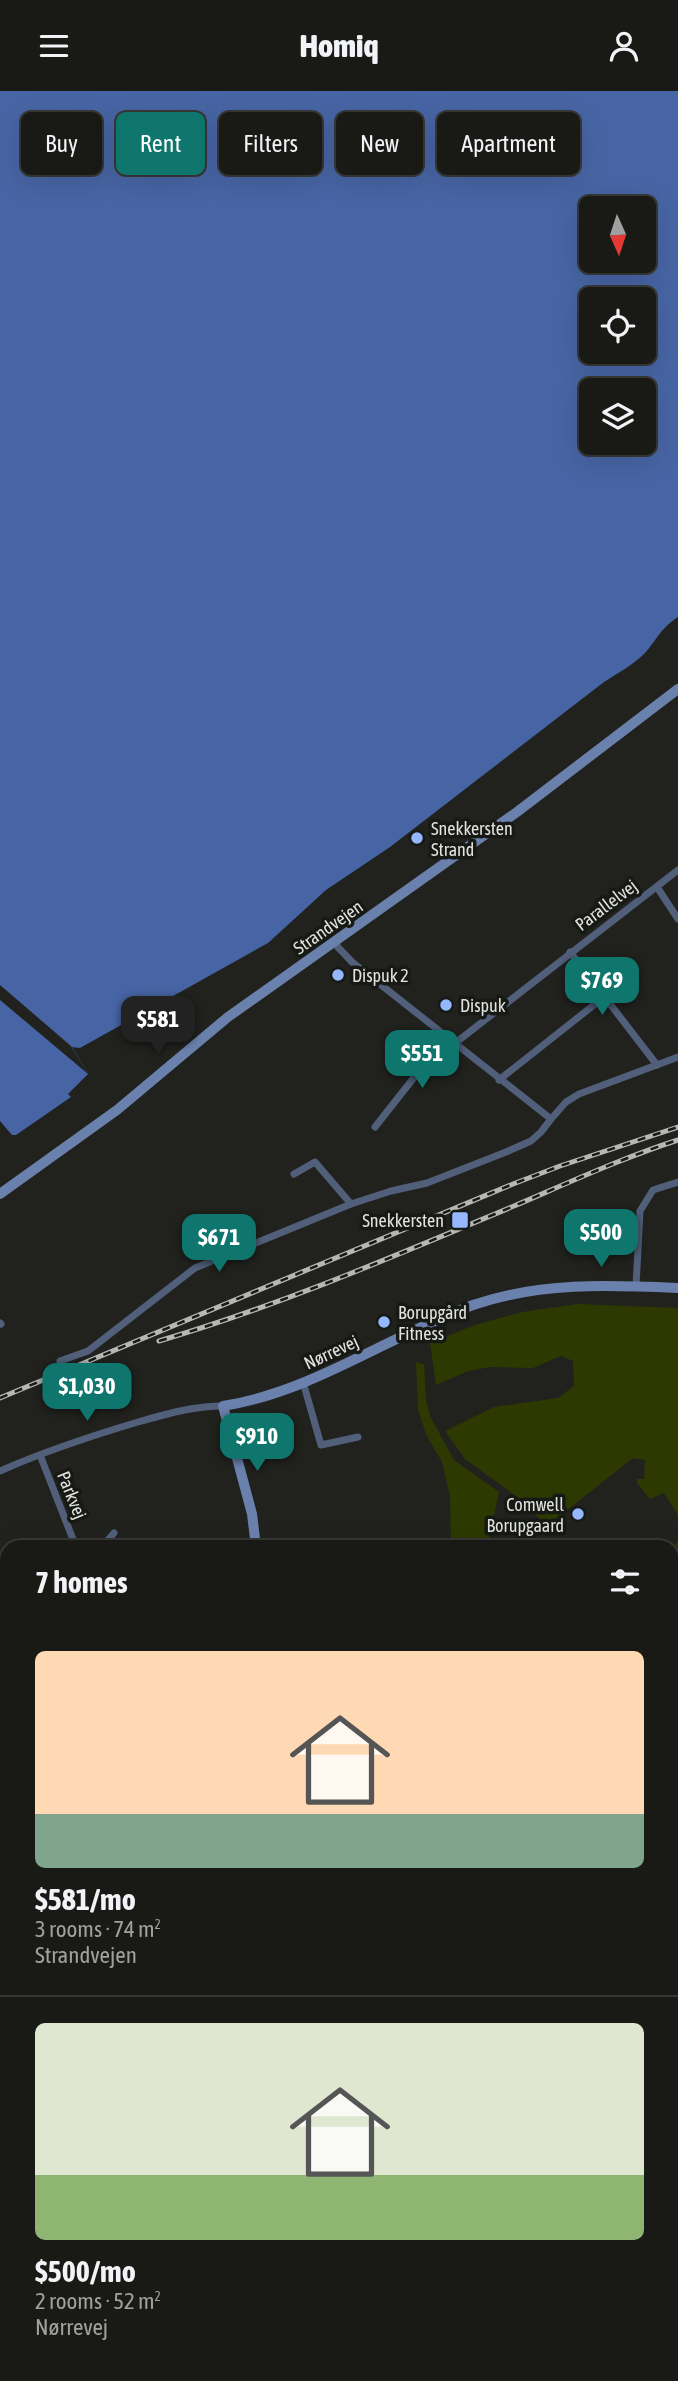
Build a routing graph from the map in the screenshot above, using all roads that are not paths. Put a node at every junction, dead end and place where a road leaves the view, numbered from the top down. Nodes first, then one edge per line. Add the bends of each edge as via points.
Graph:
1 (678, 689) edge
2 (678, 870) edge
3 (657, 887) junction
4 (678, 919) edge
5 (333, 942) junction
6 (570, 952) junction
7 (604, 997) junction
8 (444, 1035) junction
9 (454, 1044) junction
10 (678, 1057) edge
11 (657, 1065) junction
12 (499, 1080) junction
13 (551, 1119) junction
14 (375, 1127) dead end
15 (294, 1174) dead end
16 (678, 1181) edge
17 (0, 1194) edge
18 (351, 1204) junction
19 (636, 1286) junction
20 (678, 1287) edge
21 (60, 1361) dead end
22 (303, 1382) junction
23 (223, 1406) junction
24 (358, 1437) dead end
25 (40, 1455) junction
26 (0, 1471) edge
27 (114, 1533) dead end
28 (73, 1540) edge
29 (108, 1540) edge
30 (255, 1540) edge

1 - 5 main road, Strandvejen via 517,812
2 - 3 street, Parallelvej
3 - 4 street
3 - 6 street, Parallelvej
5 - 8 street
5 - 17 main road, Strandvejen via 228,1017 117,1110
6 - 7 street
6 - 9 street, Parallelvej
7 - 11 street
7 - 12 street
8 - 9 street
8 - 14 street
9 - 12 street
10 - 11 street
11 - 13 street via 579,1094
12 - 13 street
13 - 18 street via 531,1141 427,1183
15 - 18 street via 315,1162
16 - 19 street via 653,1190 640,1211
18 - 21 street via 195,1268 88,1351
19 - 20 main road, Nørrevej
19 - 22 main road, Nørrevej via 565,1286 498,1298
22 - 23 main road, Nørrevej
22 - 24 street via 321,1445
23 - 25 street, Nørrevej via 158,1416
23 - 30 main road
25 - 26 street, Nørrevej
25 - 28 street, Parkvej
27 - 29 street

